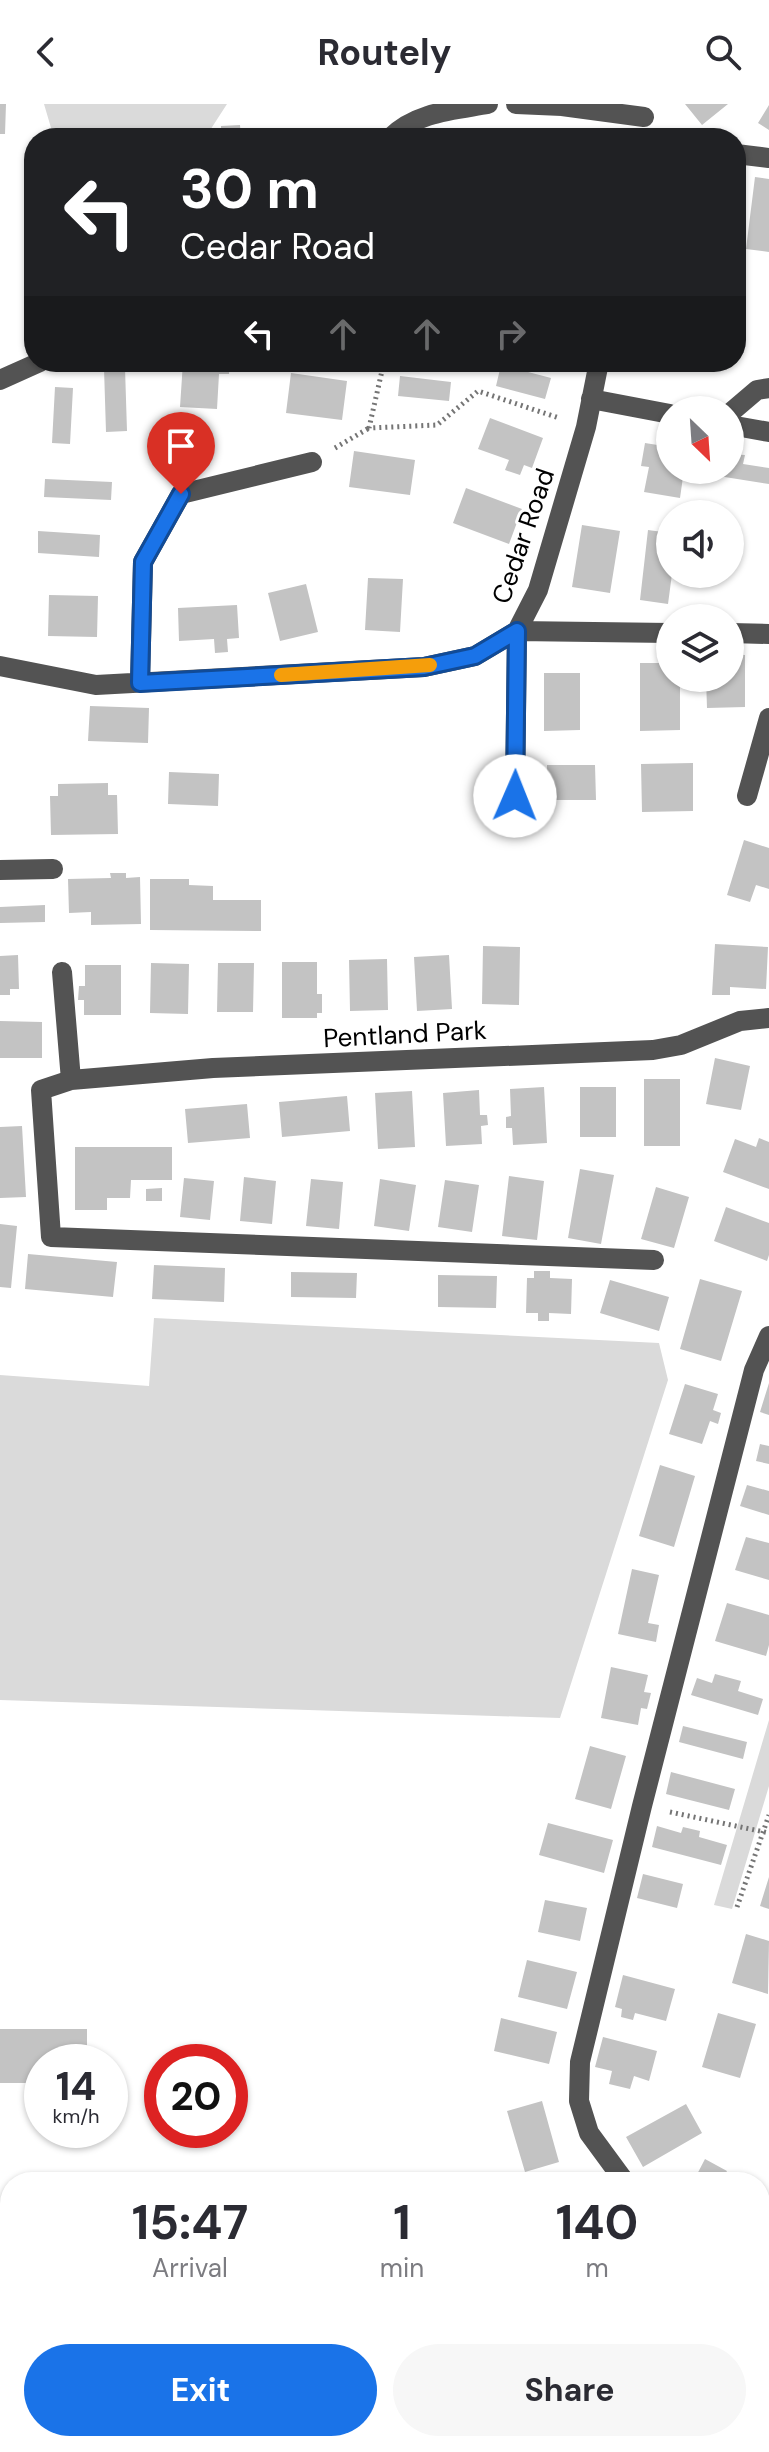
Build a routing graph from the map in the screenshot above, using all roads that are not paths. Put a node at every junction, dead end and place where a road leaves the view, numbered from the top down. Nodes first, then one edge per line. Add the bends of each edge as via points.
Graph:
1 (488, 104) edge
2 (516, 104) edge
3 (645, 110) edge
4 (400, 128) edge
5 (746, 155) edge
6 (769, 158) edge
7 (24, 369) edge
8 (597, 372) edge
9 (0, 380) edge
10 (769, 388) edge
11 (591, 399) junction
12 (744, 401) edge
13 (656, 411) edge
14 (744, 428) edge
15 (769, 432) edge
16 (312, 462) road end
17 (517, 631) junction
18 (656, 633) edge
19 (744, 633) edge
20 (769, 634) edge
21 (0, 666) edge
22 (140, 683) junction
23 (769, 718) edge
24 (515, 796) dead end
25 (747, 796) dead end
26 (53, 869) dead end
27 (0, 870) edge
28 (62, 972) dead end
29 (769, 1018) edge
30 (71, 1080) junction
31 (654, 1260) dead end
32 (769, 1336) edge
33 (618, 2172) edge

1 - 4 lane via 442,112
2 - 3 lane
5 - 6 lane
7 - 9 lane
8 - 11 lane, Cedar Road
10 - 12 lane
11 - 13 lane
11 - 17 lane, Cedar Road via 538,590
14 - 15 lane
16 - 22 lane via 181,494 143,562
17 - 18 lane
17 - 22 lane, Cedar Road via 475,656 424,667
17 - 24 lane
19 - 20 lane
21 - 22 lane, Cedar Road via 96,685
23 - 25 lane
26 - 27 lane
28 - 30 lane
29 - 30 lane, Pentland Park via 740,1021 681,1045 653,1050 213,1068
30 - 31 lane, Pentland Park via 41,1090 51,1237
32 - 33 lane via 754,1370 580,2062 579,2101 589,2133

